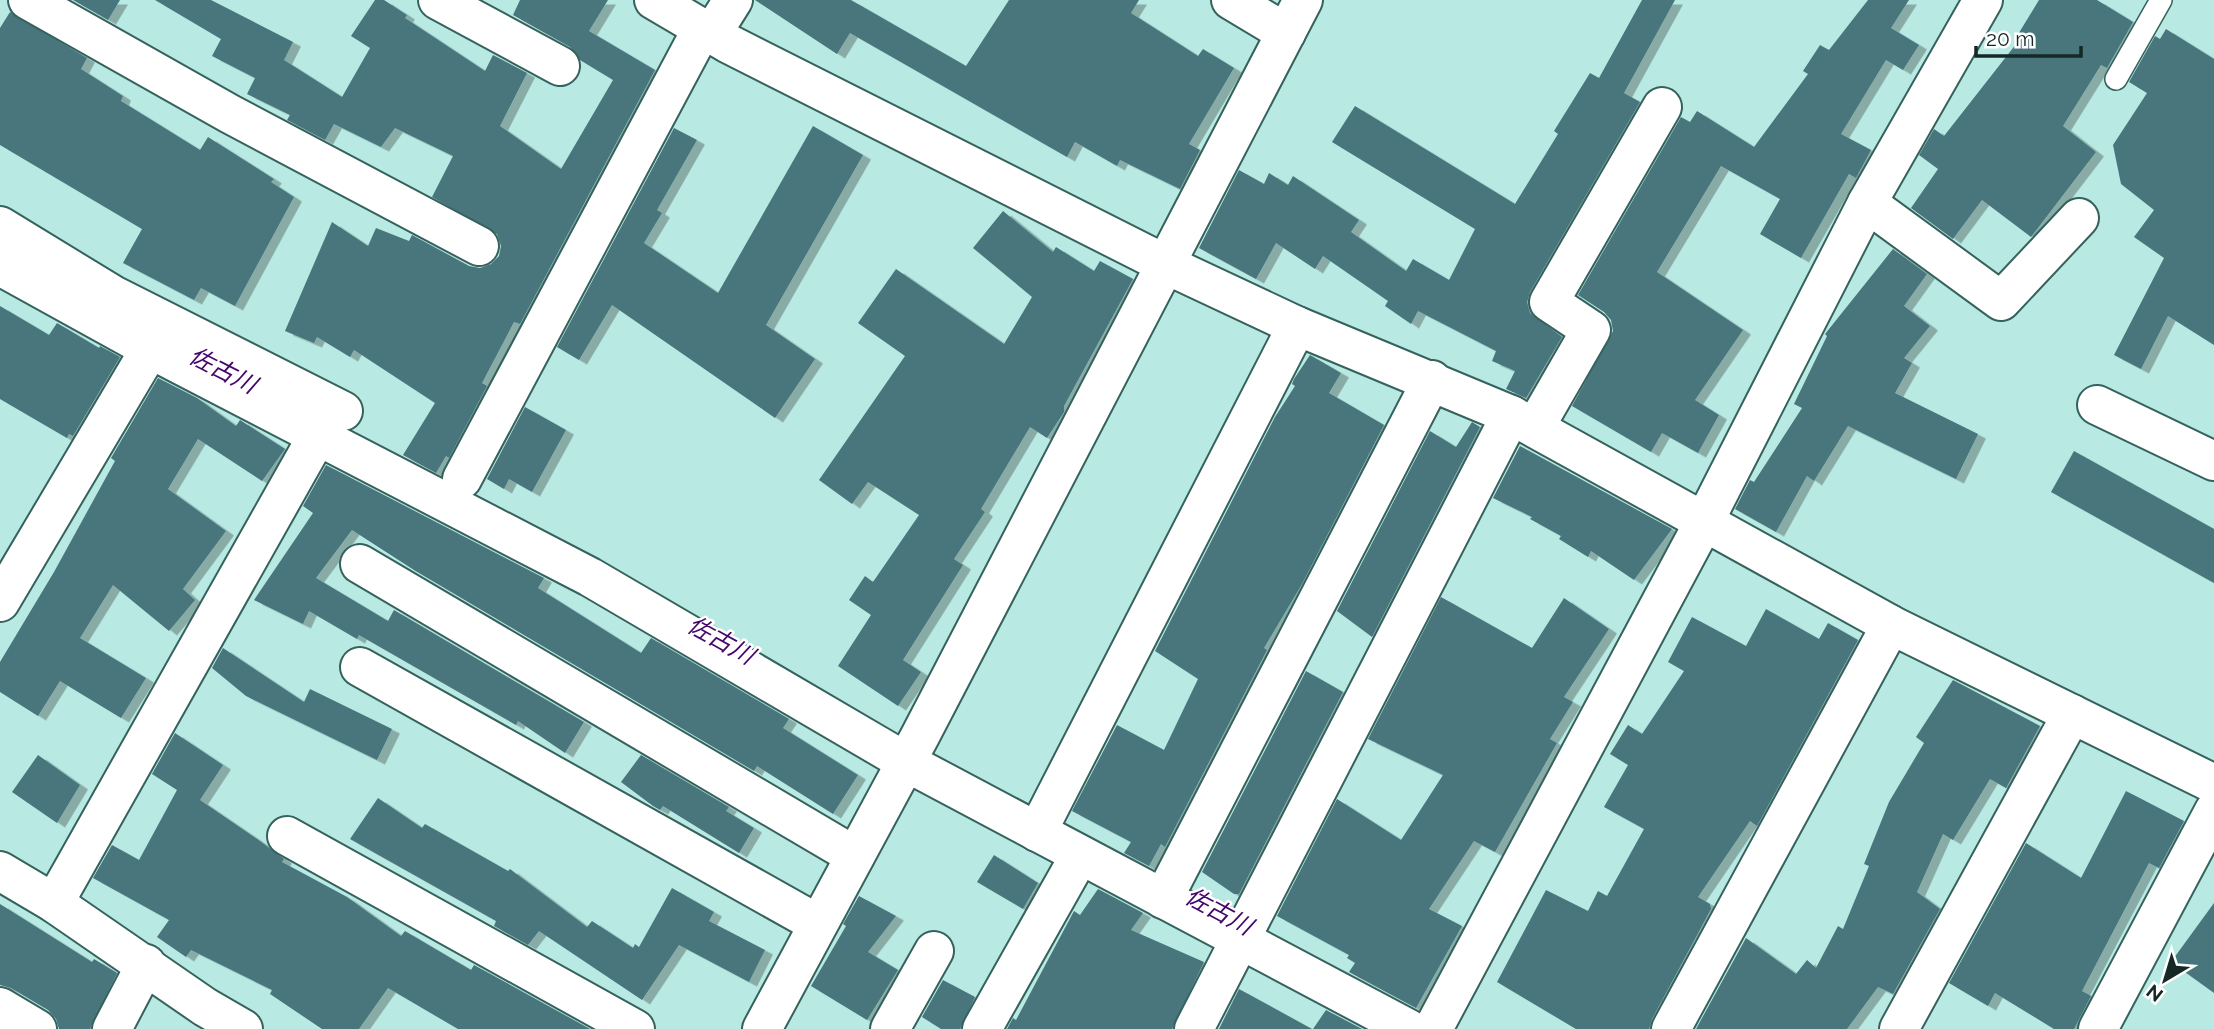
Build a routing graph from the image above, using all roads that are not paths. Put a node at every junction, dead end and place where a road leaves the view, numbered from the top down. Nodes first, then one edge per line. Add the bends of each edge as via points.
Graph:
1 (28, 0) edge
2 (438, 0) edge
3 (654, 0) edge
4 (733, 0) edge
5 (1231, 0) edge
6 (1983, 0) edge
7 (2161, 0) edge
8 (1294, 16) edge
9 (706, 32) junction
10 (561, 66) dead end
11 (2116, 79) dead end
12 (1662, 107) dead end
13 (1867, 203) junction
14 (2079, 218) dead end
15 (0, 226) edge
16 (479, 246) dead end
17 (1167, 265) junction
18 (0, 266) edge
19 (1297, 326) junction
20 (150, 349) junction
21 (1432, 380) junction
22 (2097, 405) dead end
23 (1523, 421) junction
24 (330, 423) junction
25 (2214, 461) edge
26 (462, 479) dead end
27 (1705, 520) junction
28 (360, 564) dead end
29 (0, 602) edge
30 (1891, 625) junction
31 (360, 667) dead end
32 (2072, 714) junction
33 (912, 751) junction
34 (2213, 790) edge
35 (1043, 821) junction
36 (288, 836) dead end
37 (1080, 855) junction
38 (855, 856) junction
39 (0, 870) edge
40 (1168, 888) junction
41 (54, 903) junction
42 (818, 924) junction
43 (1244, 930) junction
44 (934, 951) dead end
45 (146, 964) junction
46 (0, 1007) edge
47 (1427, 1025) edge
48 (37, 1029) edge
49 (112, 1029) edge
50 (243, 1029) edge
51 (635, 1029) edge
52 (762, 1029) edge
53 (890, 1029) edge
54 (982, 1029) edge
55 (1194, 1029) edge
56 (1671, 1029) edge
57 (1899, 1029) edge
58 (2098, 1029) edge

1 - 16 street
2 - 10 street
3 - 9 street
4 - 9 street
5 - 8 street
6 - 13 street
7 - 11 lane
8 - 17 street
9 - 17 street
9 - 26 street
12 - 23 street via 1549,302 1591,330
13 - 14 street via 2001,301
13 - 27 street
15 - 24 street
17 - 19 street
17 - 33 street
18 - 20 street
19 - 21 street
19 - 35 street
20 - 24 street
20 - 29 street
21 - 23 street
21 - 40 street
22 - 25 street
23 - 27 street
23 - 43 street
24 - 33 street via 590,577
24 - 41 street
27 - 30 street
27 - 47 street
28 - 38 street
30 - 32 street
30 - 56 street
31 - 42 street
32 - 34 street
32 - 57 street
33 - 35 street
33 - 38 street
34 - 58 street
35 - 37 street
36 - 51 street
37 - 40 street
37 - 54 street
38 - 42 street
39 - 41 street
40 - 43 street
41 - 45 street
42 - 52 street
43 - 47 street
43 - 55 street
44 - 53 street
45 - 49 street
45 - 50 street
46 - 48 street

